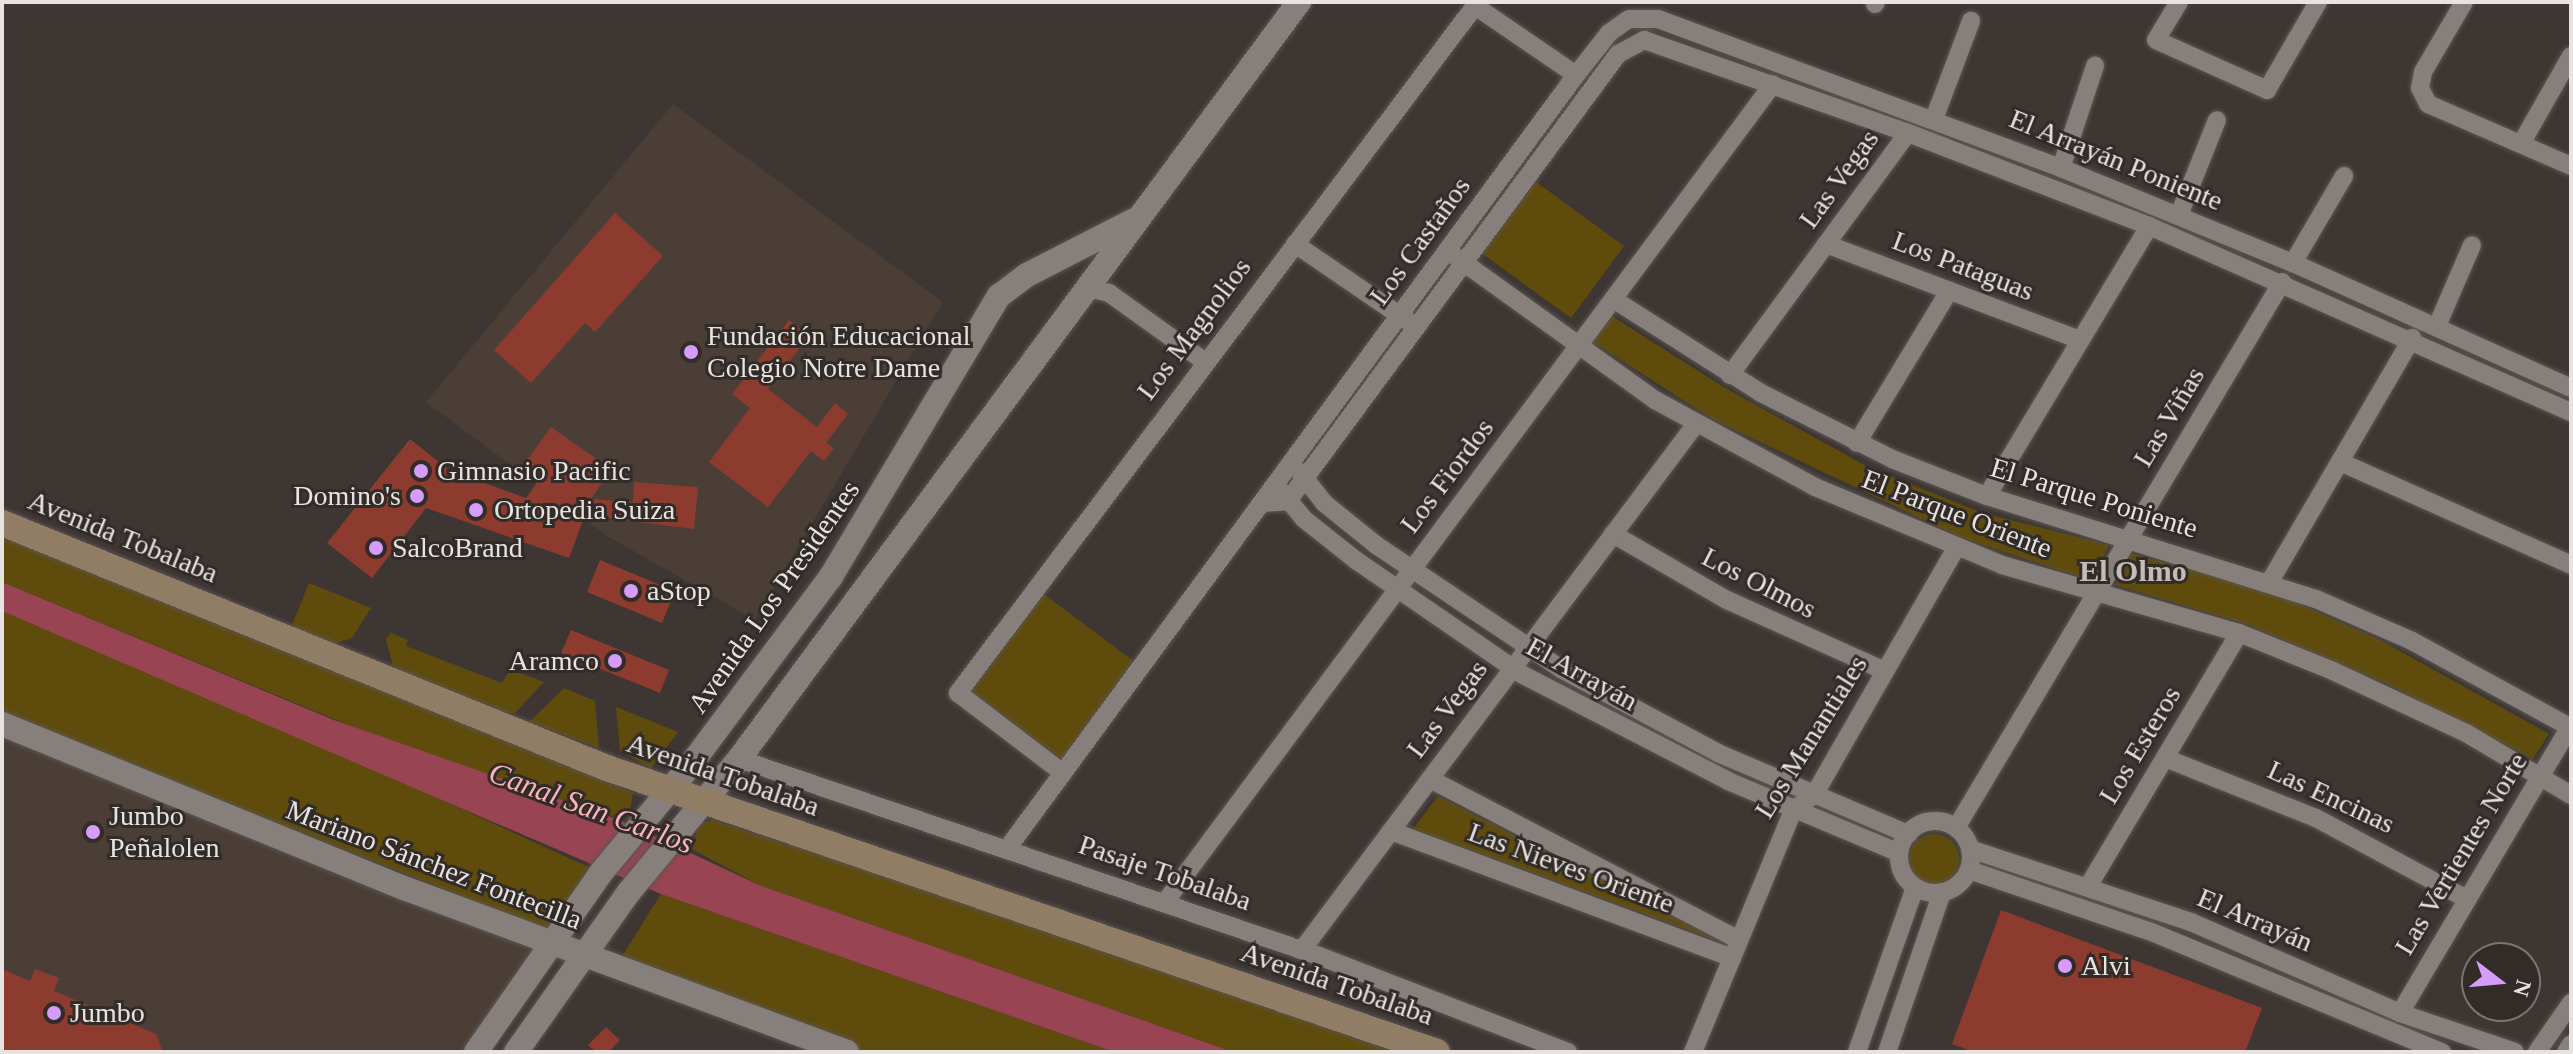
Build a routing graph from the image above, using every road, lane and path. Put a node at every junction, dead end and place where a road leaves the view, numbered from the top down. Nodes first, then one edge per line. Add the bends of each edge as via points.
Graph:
1 (1299, 2) edge
2 (2179, 2) edge
3 (2318, 2) edge
4 (2464, 2) edge
5 (1476, 4) edge
6 (1629, 19) joint
7 (1971, 21) dead end
8 (1637, 41) joint
9 (2571, 56) edge
10 (2095, 66) dead end
11 (1576, 75) junction
12 (1773, 84) junction
13 (1934, 119) junction
14 (2217, 120) dead end
15 (1908, 133) junction
16 (2521, 144) junction
17 (2571, 166) edge
18 (2061, 168) junction
19 (2344, 176) dead end
20 (1144, 213) junction
21 (2179, 215) junction
22 (2149, 226) junction
23 (1295, 244) junction
24 (1826, 244) junction
25 (2472, 245) dead end
26 (1447, 251) junction
27 (1060, 258) junction
28 (1464, 263) junction
29 (2293, 263) junction
30 (2282, 282) junction
31 (1088, 288) junction
32 (1949, 291) junction
33 (1613, 299) junction
34 (1400, 315) junction
35 (2437, 326) junction
36 (1416, 327) junction
37 (2412, 338) junction
38 (2080, 340) junction
39 (1578, 347) junction
40 (1204, 361) junction
41 (1730, 375) junction
42 (2570, 385) edge
43 (2571, 412) edge
44 (1695, 425) junction
45 (1857, 443) junction
46 (1293, 461) junction
47 (2340, 462) junction
48 (1305, 480) junction
49 (1277, 483) junction
50 (1987, 496) junction
51 (1288, 501) junction
52 (1262, 503) junction
53 (2, 523) edge
54 (1613, 534) junction
55 (2128, 540) junction
56 (1956, 548) junction
57 (2571, 565) edge
58 (1411, 571) junction
59 (2269, 583) junction
60 (1397, 590) junction
61 (2097, 593) junction
62 (2239, 633) junction
63 (784, 642) junction
64 (1527, 649) junction
65 (811, 663) junction
66 (1512, 669) junction
67 (1885, 671) junction
68 (750, 687) junction
69 (771, 716) junction
70 (2, 724) edge
71 (2570, 726) edge
72 (2165, 758) junction
73 (739, 759) junction
74 (1063, 773) junction
75 (2541, 775) junction
76 (1430, 779) junction
77 (669, 791) junction
78 (1814, 795) junction
79 (2571, 795) edge
80 (704, 803) junction
81 (1793, 810) junction
82 (1956, 828) junction
83 (1391, 831) junction
84 (1908, 834) junction
85 (1007, 849) junction
86 (1970, 849) junction
87 (1899, 853) junction
88 (1969, 870) junction
89 (2089, 885) junction
90 (1915, 887) junction
91 (1942, 892) junction
92 (2467, 899) junction
93 (1165, 902) junction
94 (1739, 940) junction
95 (552, 943) junction
96 (1302, 950) junction
97 (585, 955) junction
98 (1732, 958) junction
99 (2571, 1003) edge
100 (2400, 1013) junction
101 (2571, 1044) edge
102 (476, 1052) edge
103 (516, 1052) edge
104 (847, 1052) edge
105 (1437, 1052) edge
106 (1568, 1052) edge
107 (1693, 1052) edge
108 (1857, 1052) edge
109 (1887, 1052) edge
110 (2442, 1052) edge
111 (2515, 1052) edge
112 (2537, 1052) edge
113 (2566, 1052) edge

1 - 20 street, Avenida Los Presidentes
2 - 3 street via 2156,40 2267,90
4 - 16 street via 2423,72 2420,88 2428,104
5 - 11 street
5 - 23 street, Los Magnolios
6 - 11 street, Los Castaños via 1609,33
6 - 13 street, El Arrayán Poniente via 1658,19
7 - 13 street
8 - 12 street, El Arrayán Poniente via 1658,43
8 - 28 street, Los Castaños via 1618,54
9 - 16 street
10 - 18 street
11 - 26 street, Los Castaños
12 - 15 street, El Arrayán Poniente
12 - 33 street, Los Fiordos
13 - 18 street, El Arrayán Poniente
14 - 21 street
15 - 22 street, El Arrayán Poniente
15 - 24 street, Las Vegas
16 - 17 street
18 - 21 street, El Arrayán Poniente
19 - 29 street
20 - 27 street, Avenida Los Presidentes
20 - 31 street, Avenida Los Presidentes
21 - 29 street, El Arrayán Poniente
22 - 30 street, El Arrayán Poniente
22 - 38 street
23 - 34 street
23 - 40 street, Los Magnolios
24 - 32 street, Los Pataguas
24 - 41 street, Las Vegas
25 - 35 street
26 - 28 street, El Parque Oriente
26 - 34 street, Los Castaños
27 - 31 street via 1080,269
27 - 63 street, Avenida Los Presidentes via 999,296 867,520
28 - 36 street, Los Castaños
28 - 39 street, El Parque Oriente
29 - 35 street, El Arrayán Poniente
30 - 37 street, El Arrayán Poniente
30 - 55 street, Las Viñas
31 - 40 street via 1109,293
31 - 65 street, Avenida Los Presidentes
32 - 38 street, Los Pataguas
32 - 45 street
33 - 39 street, Los Fiordos
33 - 41 street, El Parque Poniente
34 - 36 street
34 - 46 street, Los Castaños
35 - 42 street, El Arrayán Poniente
36 - 48 street, Los Castaños
37 - 43 street, El Arrayán Poniente
37 - 47 street
38 - 50 street
39 - 44 street, El Parque Oriente
39 - 58 street, Los Fiordos
40 - 74 street, Los Magnolios via 958,693
41 - 45 street, El Parque Poniente
44 - 54 street, Las Vegas
44 - 56 street, El Parque Oriente via 1815,487
45 - 50 street, El Parque Poniente
46 - 48 street, El Arrayán
46 - 49 street, Los Castaños
47 - 57 street
47 - 59 street
48 - 51 street, Los Castaños
48 - 58 street, El Arrayán via 1324,503
49 - 51 street, El Arrayán
49 - 52 street, Los Castaños
50 - 55 street, El Parque Poniente
51 - 52 street
51 - 60 street, El Arrayán
52 - 74 street, Los Castaños
53 - 77 main road, Avenida Tobalaba
54 - 64 street, Las Vegas
54 - 67 street, Los Olmos via 1727,600
55 - 59 street, El Parque Poniente
55 - 61 street, Las Viñas
56 - 61 street, El Parque Oriente
56 - 67 street, Los Manantiales
58 - 60 street, Los Fiordos
58 - 64 street, El Arrayán
59 - 71 street, El Parque Poniente via 2412,641
60 - 66 street, El Arrayán
60 - 93 street, Los Fiordos
61 - 62 street, El Parque Oriente
61 - 82 street, Las Viñas
62 - 72 street, Los Esteros
62 - 75 street, El Parque Oriente via 2466,733
63 - 65 street via 793,660
63 - 68 street, Avenida Los Presidentes
64 - 66 street, Las Vegas
64 - 78 street, El Arrayán via 1687,738
65 - 69 street, Avenida Los Presidentes
66 - 76 street, Las Vegas
66 - 81 street, El Arrayán via 1664,751
67 - 78 street, Los Manantiales
68 - 69 street via 768,695
68 - 77 street, Avenida Los Presidentes
69 - 73 street, Avenida Los Presidentes
70 - 95 street, Mariano Sánchez Fontecilla
71 - 75 street, Las Vertientes Norte
72 - 89 street, Los Esteros
72 - 92 street, Las Encinas via 2316,818
73 - 80 street, Avenida Los Presidentes
73 - 85 street, Pasaje Tobalaba
74 - 85 street, Los Castaños
75 - 79 street, El Parque Oriente
75 - 92 street, Las Vertientes Norte
76 - 83 street, Las Vegas
76 - 94 street
77 - 80 main road, Avenida Tobalaba
77 - 95 street, Avenida Los Presidentes via 600,874
78 - 81 street, Los Manantiales
78 - 84 street, El Arrayán
80 - 97 street, Avenida Los Presidentes via 678,828
80 - 105 main road, Avenida Tobalaba
81 - 87 street, El Arrayán
81 - 94 street, Los Manantiales
82 - 84 street via 1931,821
82 - 86 street
83 - 96 street, Las Vegas
83 - 98 street, Las Nieves Oriente
84 - 87 street
85 - 93 street, Pasaje Tobalaba
86 - 88 street
86 - 89 street, El Arrayán
87 - 90 street via 1900,866
88 - 91 street
88 - 110 street, El Arrayán via 2154,933
89 - 100 street, El Arrayán via 2214,931
90 - 91 street
90 - 108 street
91 - 109 street
92 - 100 street, Las Vertientes Norte
93 - 96 street, Pasaje Tobalaba
94 - 98 street, Los Manantiales
95 - 97 street, Mariano Sánchez Fontecilla
95 - 102 street, Avenida Los Presidentes
96 - 106 street, Pasaje Tobalaba
97 - 103 street, Avenida Los Presidentes
97 - 104 street, Mariano Sánchez Fontecilla
98 - 107 street, Los Manantiales
99 - 112 street
100 - 111 street, El Arrayán
101 - 113 street

